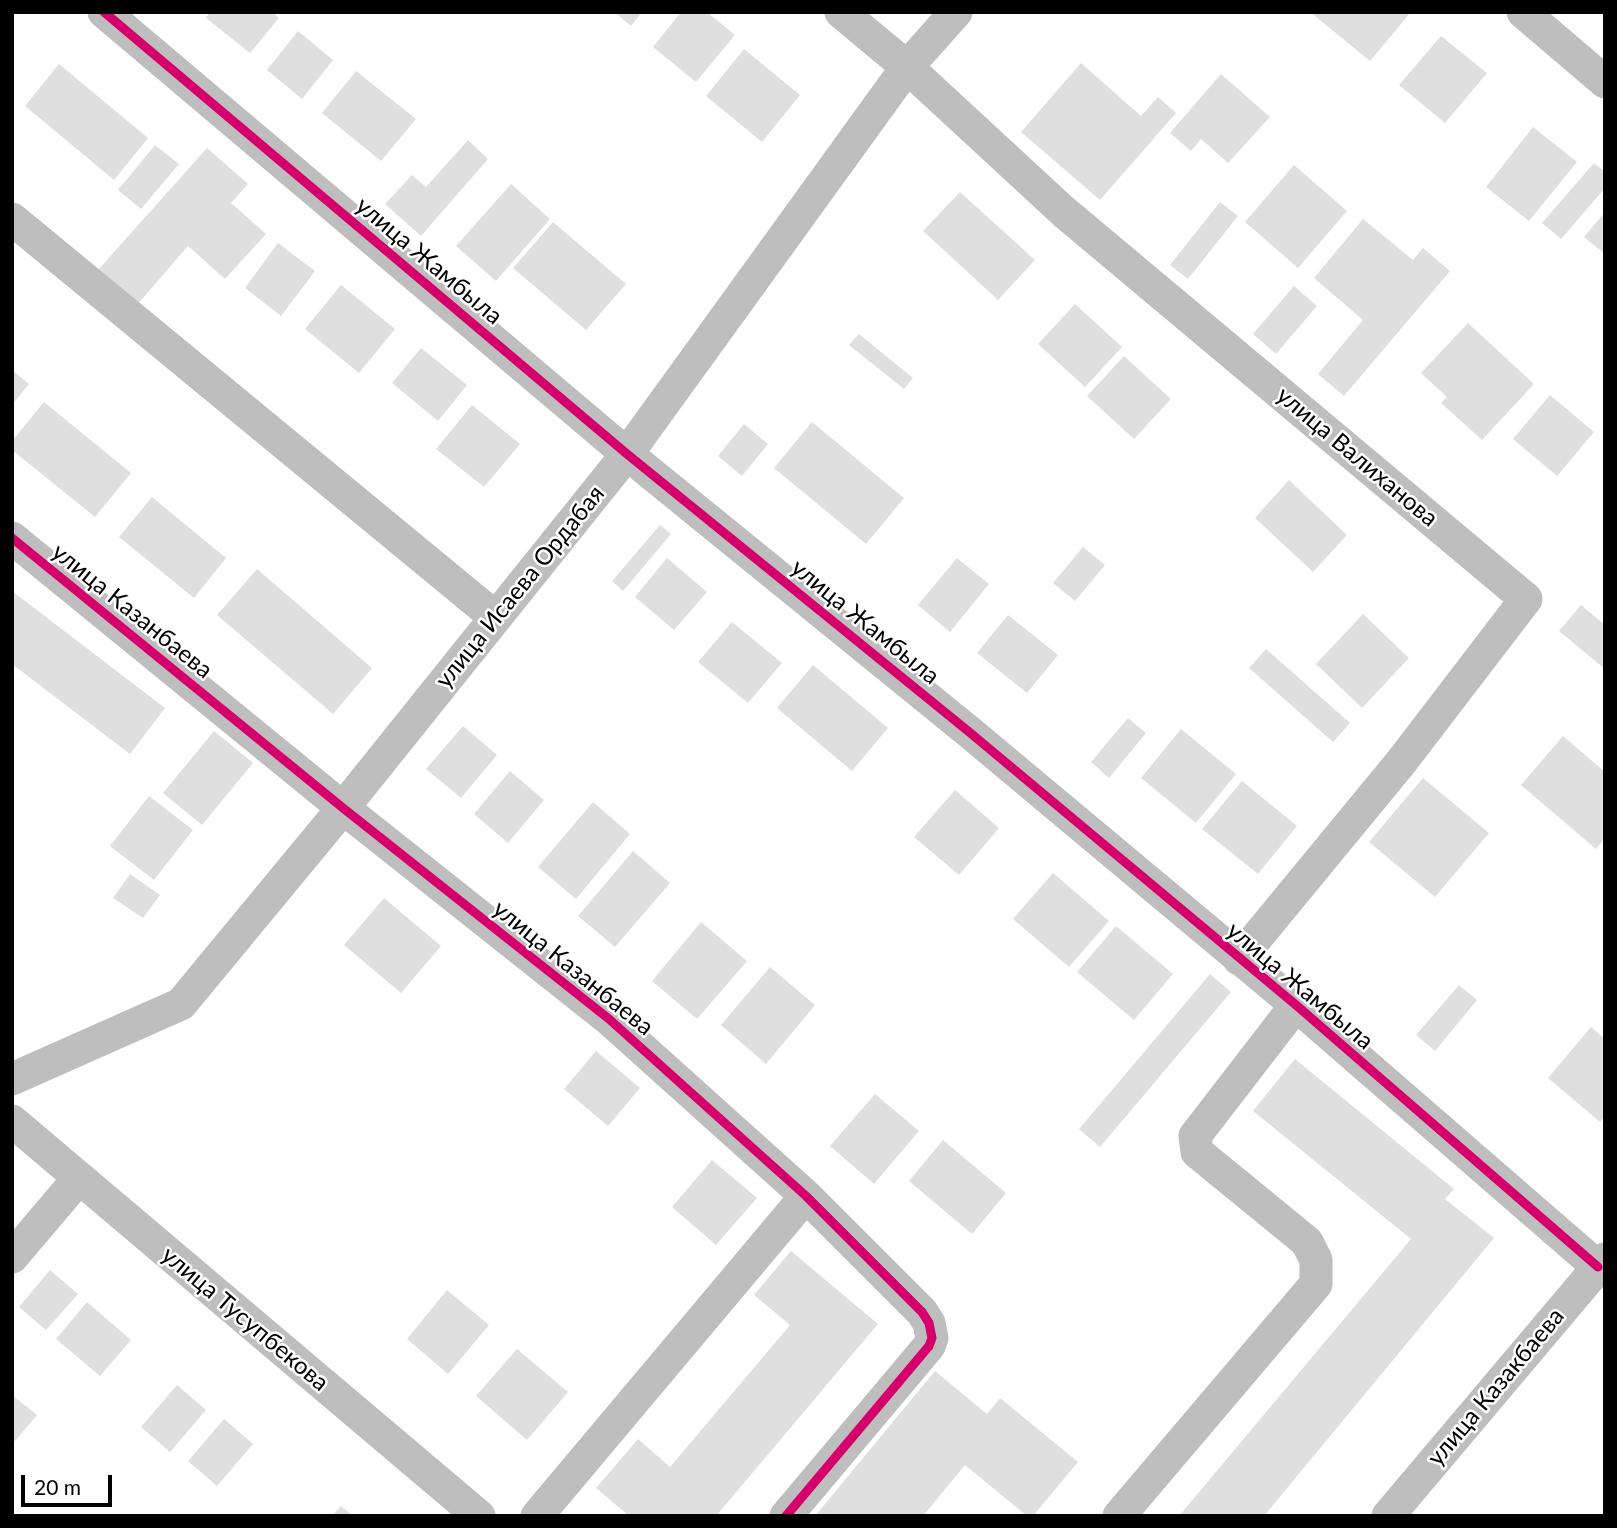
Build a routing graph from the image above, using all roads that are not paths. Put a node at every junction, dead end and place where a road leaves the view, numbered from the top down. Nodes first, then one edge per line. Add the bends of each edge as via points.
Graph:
1 (104, 12) edge
2 (841, 12) edge
3 (956, 12) edge
4 (1523, 12) edge
5 (907, 67) junction
6 (1605, 82) edge
7 (12, 219) edge
8 (627, 454) junction
9 (12, 538) edge
10 (495, 617) junction
11 (343, 808) junction
12 (1239, 959) junction
13 (1296, 1005) junction
14 (12, 1079) edge
15 (12, 1121) edge
16 (79, 1178) junction
17 (806, 1196) junction
18 (12, 1257) edge
19 (1601, 1263) edge
20 (479, 1516) edge
21 (537, 1516) edge
22 (786, 1516) edge
23 (1118, 1516) edge
24 (1388, 1516) edge

1 - 8 street, улица Жамбыла
2 - 5 street, улица Валиханова
3 - 5 street, улица Исаева Ордабая
4 - 6 street
5 - 8 street, улица Исаева Ордабая
5 - 12 street, улица Валиханова via 1064,212 1526,599 1402,761
7 - 10 street
8 - 10 street, улица Исаева Ордабая
8 - 12 street, улица Жамбыла
9 - 11 street, улица Казанбаева
10 - 11 street, улица Исаева Ордабая
11 - 14 street, улица Исаева Ордабая via 181,1004
11 - 17 street, улица Казанбаева via 609,1019
12 - 13 street, улица Жамбыла
13 - 19 street, улица Жамбыла
13 - 23 street via 1195,1136 1197,1152 1307,1242 1316,1260 1316,1284
15 - 16 street, улица Тусупбекова
16 - 18 street
16 - 20 street, улица Тусупбекова
17 - 21 street
17 - 22 street, улица Казанбаева via 922,1312 932,1338
19 - 24 street, улица Казакбаева

